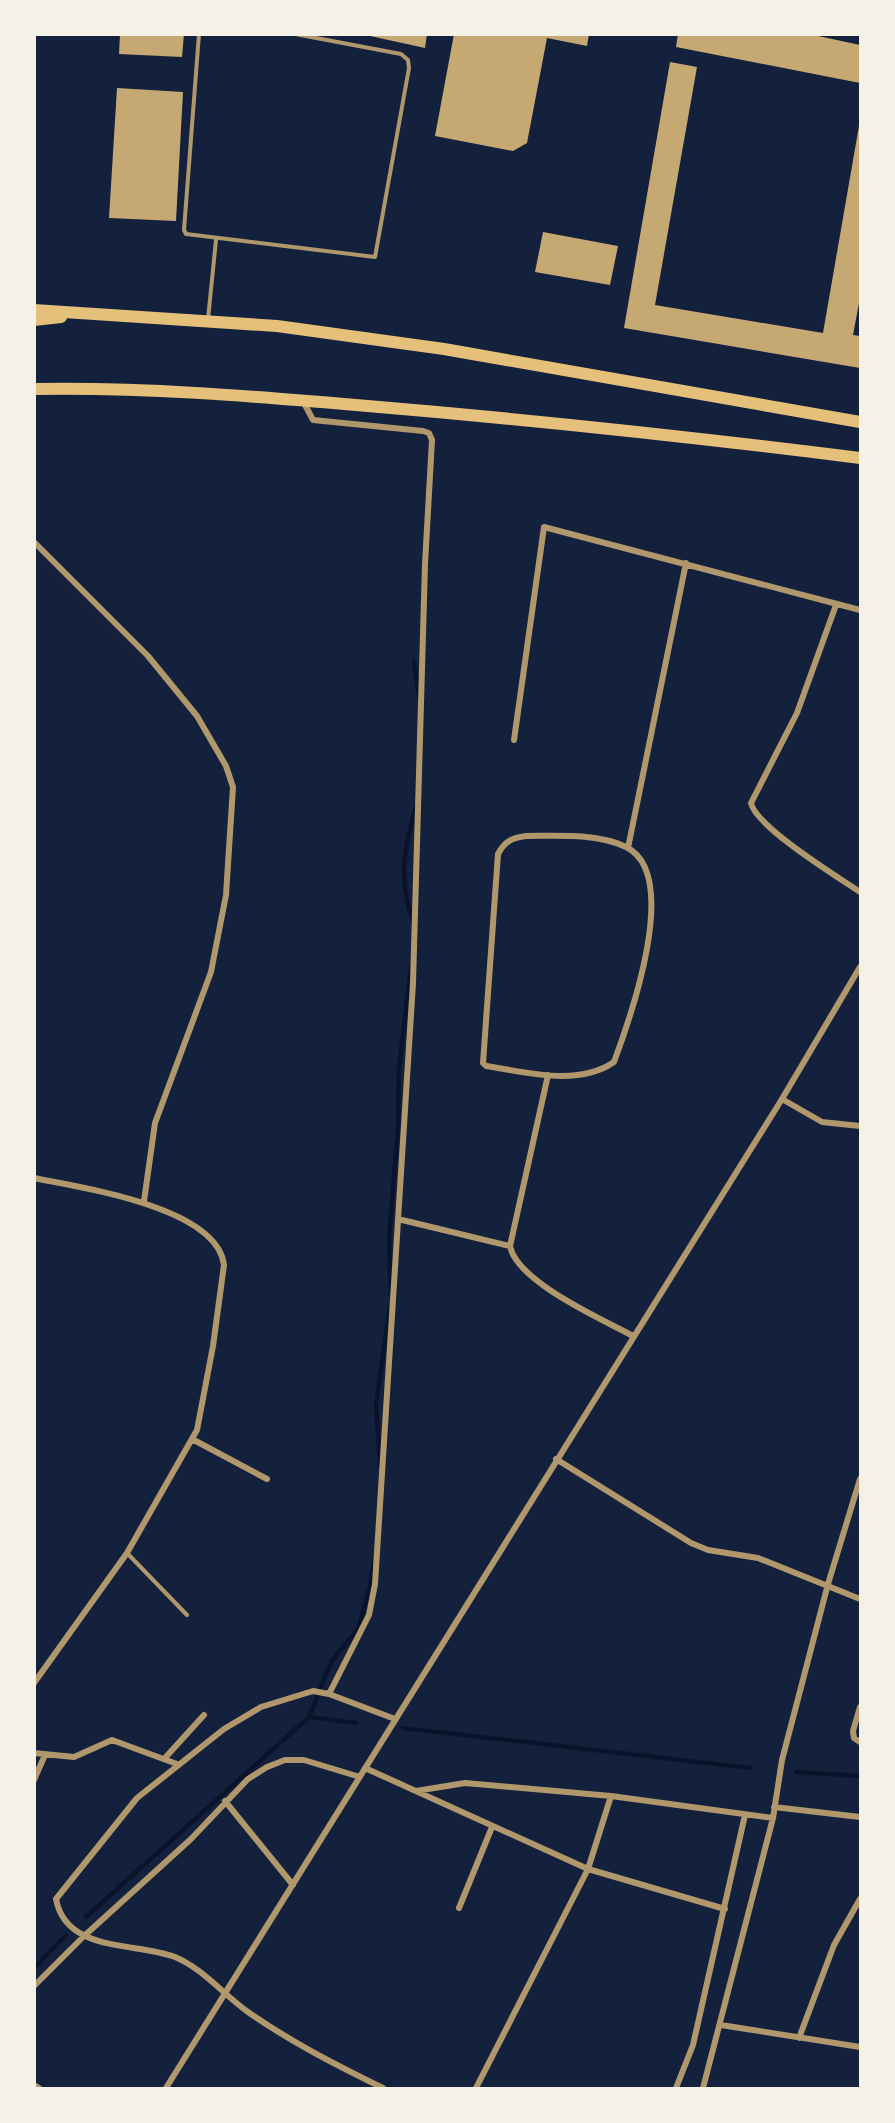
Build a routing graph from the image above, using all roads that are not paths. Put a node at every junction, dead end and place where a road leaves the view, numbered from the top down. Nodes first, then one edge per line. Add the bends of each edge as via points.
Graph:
1 (199, 34) edge
2 (295, 34) edge
3 (216, 240) junction
4 (34, 310) edge
5 (92, 314) junction
6 (34, 320) edge
7 (208, 320) junction
8 (34, 382) edge
9 (85, 388) junction
10 (34, 389) edge
11 (303, 401) junction
12 (861, 422) edge
13 (861, 458) edge
14 (34, 542) edge
15 (686, 564) junction
16 (836, 605) junction
17 (861, 610) edge
18 (514, 740) dead end
19 (628, 848) junction
20 (861, 892) edge
21 (861, 967) edge
22 (548, 1075) junction
23 (782, 1099) junction
24 (861, 1126) edge
25 (34, 1178) edge
26 (144, 1201) junction
27 (398, 1219) junction
28 (510, 1246) junction
29 (633, 1336) junction
30 (192, 1439) junction
31 (556, 1459) junction
32 (267, 1479) dead end
33 (861, 1479) edge
34 (127, 1553) junction
35 (828, 1584) junction
36 (861, 1599) edge
37 (187, 1615) dead end
38 (34, 1683) edge
39 (329, 1694) junction
40 (861, 1707) edge
41 (204, 1715) dead end
42 (395, 1719) junction
43 (861, 1742) edge
44 (34, 1753) edge
45 (45, 1755) junction
46 (164, 1759) junction
47 (177, 1764) junction
48 (365, 1768) junction
49 (360, 1777) junction
50 (34, 1780) edge
51 (415, 1791) junction
52 (611, 1796) junction
53 (225, 1801) junction
54 (774, 1807) junction
55 (746, 1815) junction
56 (861, 1817) edge
57 (773, 1818) junction
58 (492, 1827) junction
59 (588, 1869) junction
60 (292, 1885) junction
61 (861, 1899) edge
62 (459, 1908) dead end
63 (726, 1909) junction
64 (83, 1937) junction
65 (34, 1986) edge
66 (224, 1995) junction
67 (721, 2025) junction
68 (799, 2038) junction
69 (861, 2047) edge
70 (34, 2085) edge
71 (39, 2088) edge
72 (166, 2088) edge
73 (383, 2088) edge
74 (476, 2088) edge
75 (676, 2088) edge
76 (703, 2088) edge

1 - 3 lane via 184,230 188,236
2 - 3 lane via 400,54 408,60 377,253 370,258
3 - 7 lane
4 - 5 highway
5 - 6 highway
5 - 7 highway
7 - 12 highway via 444,349
8 - 9 highway
9 - 10 highway
9 - 11 highway
11 - 13 highway via 569,424
11 - 27 street via 313,420 423,431 432,440 413,983
14 - 26 street via 133,640 197,716 226,766 233,787 226,895 211,972 155,1123
15 - 16 street
15 - 18 street via 544,527
15 - 19 street
16 - 17 street
16 - 20 street via 797,713 751,803 756,814 793,846
19 - 22 street via 642,863 652,896 635,1005 614,1062 589,1073
19 - 22 street via 599,840 526,836 513,838 498,854 482,1057 486,1066
21 - 23 street
22 - 28 street
23 - 24 street via 822,1122
23 - 29 street
25 - 26 street
26 - 30 street via 211,1235 223,1252 213,1346
27 - 28 street
27 - 39 street via 375,1584 369,1615
28 - 29 street via 512,1257 548,1290
29 - 31 street
30 - 32 street
30 - 34 street
31 - 35 street via 708,1550 758,1558
31 - 42 street
33 - 35 street
34 - 37 lane
34 - 38 street
35 - 36 street
35 - 54 street via 782,1760
39 - 42 street
39 - 47 street via 313,1691 261,1707
40 - 43 street via 853,1731 854,1738
41 - 46 street
42 - 48 street
44 - 45 street
45 - 46 street via 74,1757 112,1740
45 - 50 street
46 - 47 street
47 - 64 street via 127,1808 60,1891 56,1899 58,1912
48 - 49 street
48 - 51 street
49 - 53 street via 304,1760 285,1760 248,1779
49 - 60 street
51 - 52 street via 465,1784
51 - 58 street
52 - 55 street
52 - 59 street
53 - 60 street
53 - 64 street via 191,1839
54 - 56 street
54 - 57 street
55 - 57 street
55 - 63 street
57 - 67 street
58 - 59 street
58 - 62 street
59 - 63 street
59 - 74 street
60 - 66 street
61 - 68 street via 834,1945
63 - 75 street via 693,2045
64 - 65 street
64 - 66 street via 172,1956 188,1963
66 - 72 street
66 - 73 street via 283,2036
67 - 68 street
67 - 76 street
68 - 69 street
70 - 71 street

